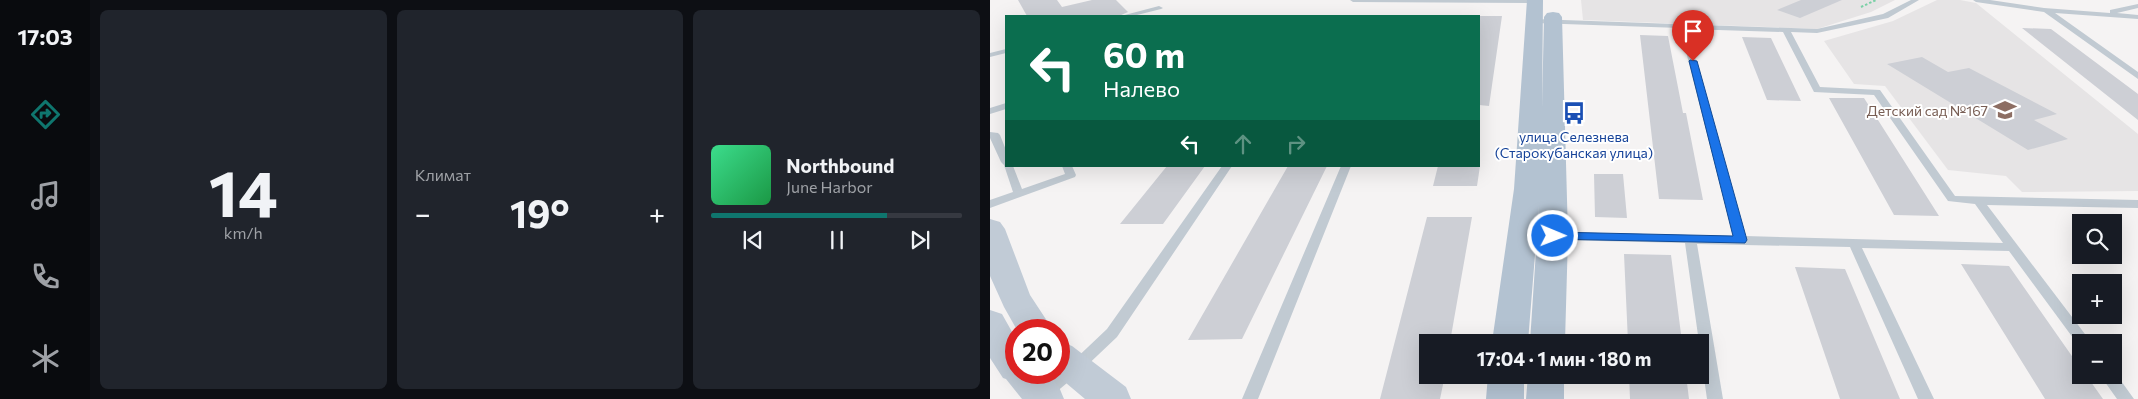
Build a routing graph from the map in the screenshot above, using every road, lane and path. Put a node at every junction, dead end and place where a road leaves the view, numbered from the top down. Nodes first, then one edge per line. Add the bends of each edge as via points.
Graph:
1 (1353, 0) edge
2 (1916, 0) edge
3 (1976, 0) edge
4 (1992, 1) edge
5 (2138, 6) edge
6 (1159, 8) dead end
7 (1542, 8) edge
8 (2044, 10) junction
9 (2102, 14) junction
10 (1129, 15) edge
11 (2138, 17) edge
12 (1683, 26) junction
13 (1784, 29) junction
14 (1005, 51) edge
15 (990, 55) edge
16 (2138, 76) edge
17 (1005, 106) edge
18 (990, 111) edge
19 (993, 135) edge
20 (1005, 160) edge
21 (1008, 167) edge
22 (1067, 167) edge
23 (1226, 167) edge
24 (1346, 167) edge
25 (1019, 194) junction
26 (1978, 201) junction
27 (990, 204) edge
28 (2138, 204) edge
29 (990, 229) edge
30 (1553, 236) junction
31 (1690, 239) junction
32 (1740, 240) junction
33 (1854, 243) junction
34 (2013, 247) junction
35 (1029, 319) edge
36 (990, 323) edge
37 (1511, 334) edge
38 (1548, 334) edge
39 (2078, 334) edge
40 (1005, 350) edge
41 (1070, 360) edge
42 (1070, 366) edge
43 (1546, 384) edge
44 (2115, 384) edge
45 (1112, 399) edge
46 (1250, 399) edge
47 (1545, 399) edge
48 (1716, 399) edge
49 (1926, 399) edge
50 (2126, 399) edge

1 - 7 lane
2 - 13 lane via 1886,16 1817,30
3 - 4 lane
4 - 8 lane
5 - 9 lane
6 - 10 lane
7 - 12 lane
7 - 30 main road
7 - 37 main road
8 - 9 lane
8 - 16 lane
9 - 11 lane
12 - 13 lane
12 - 32 lane
13 - 26 lane via 1817,90 1877,92 1952,199
14 - 15 lane
17 - 18 lane
19 - 20 lane
21 - 25 lane
22 - 25 lane via 1071,175
23 - 41 lane via 1112,333
24 - 46 lane
25 - 27 lane
26 - 28 lane
26 - 34 lane
29 - 35 main road via 1016,298
30 - 31 lane
30 - 38 main road
31 - 32 lane
31 - 48 lane
32 - 33 lane
33 - 34 lane
33 - 49 lane
34 - 39 lane
36 - 40 main road
42 - 45 main road
43 - 47 main road
44 - 50 lane

